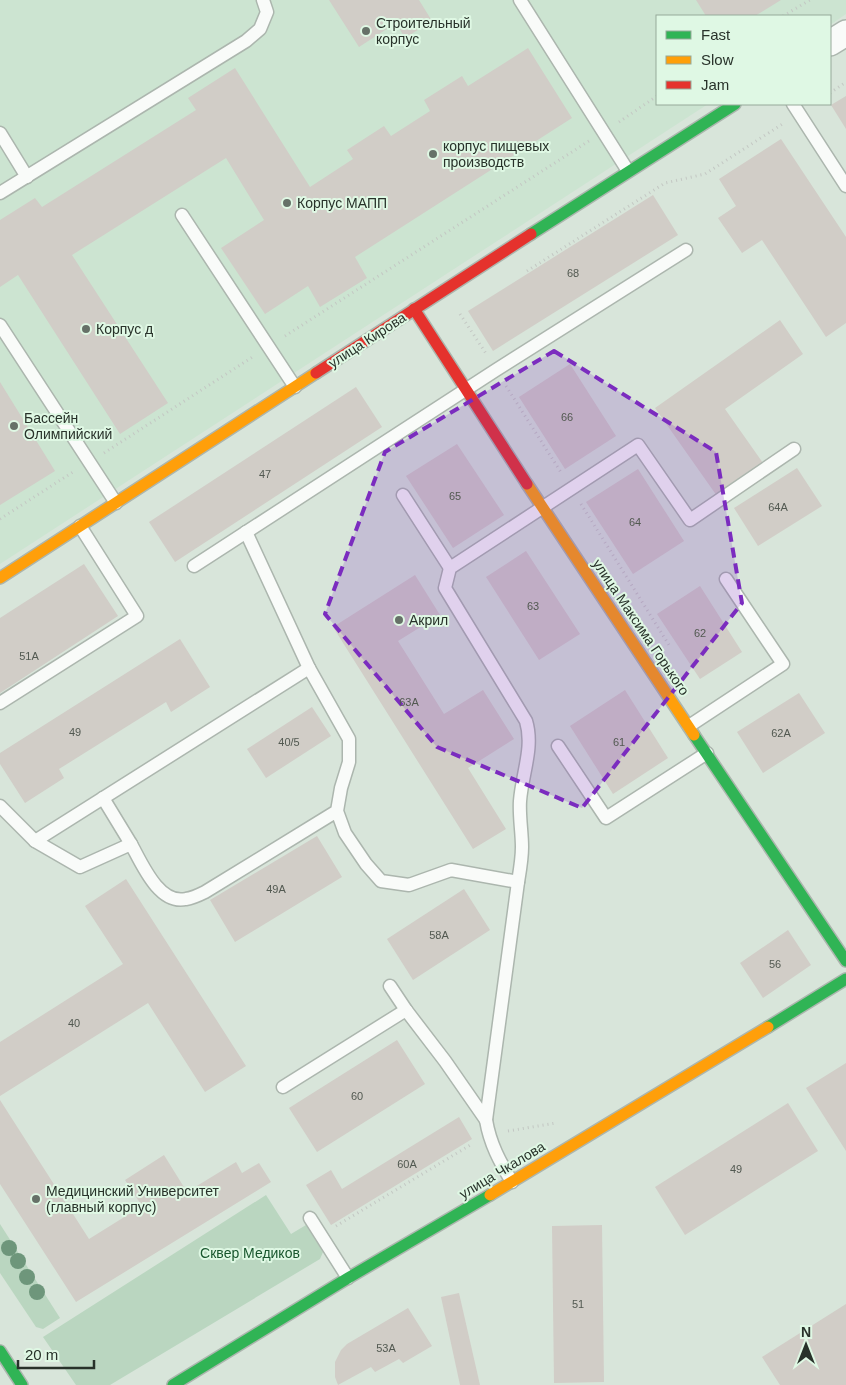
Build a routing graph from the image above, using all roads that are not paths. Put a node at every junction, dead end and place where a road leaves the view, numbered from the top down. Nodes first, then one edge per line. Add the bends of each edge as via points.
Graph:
1 (263, 0) edge
2 (520, 0) edge
3 (846, 33) edge
4 (831, 42) edge
5 (733, 105) edge
6 (796, 109) edge
7 (0, 133) edge
8 (628, 171) junction
9 (28, 177) junction
10 (846, 186) edge
11 (0, 193) edge
12 (182, 215) dead end
13 (686, 250) dead end
14 (414, 309) junction
15 (2, 333) edge
16 (295, 387) junction
17 (466, 390) junction
18 (794, 449) dead end
19 (403, 495) dead end
20 (116, 503) junction
21 (542, 506) junction
22 (80, 526) junction
23 (246, 532) junction
24 (194, 566) dead end
25 (450, 568) junction
26 (0, 578) edge
27 (726, 579) dead end
28 (309, 668) junction
29 (0, 703) edge
30 (689, 726) junction
31 (558, 746) dead end
32 (707, 753) junction
33 (103, 798) junction
34 (0, 806) edge
35 (337, 811) junction
36 (35, 841) junction
37 (132, 844) junction
38 (518, 882) junction
39 (846, 961) edge
40 (846, 979) edge
41 (390, 986) dead end
42 (406, 1010) junction
43 (283, 1087) dead end
44 (486, 1120) junction
45 (512, 1182) junction
46 (310, 1218) dead end
47 (348, 1278) junction
48 (0, 1351) edge
49 (22, 1385) edge
50 (173, 1385) edge

1 - 9 lane via 266,12 260,29 246,41
2 - 8 lane
3 - 4 street
5 - 8 street, улица Кирова
6 - 10 lane
7 - 9 lane
8 - 14 street, улица Кирова
9 - 11 lane
12 - 16 lane
13 - 17 lane
14 - 16 street, улица Кирова
14 - 17 street, улица Максима Горького
15 - 20 lane
16 - 20 street, улица Кирова
17 - 21 street, улица Максима Горького
17 - 23 lane
18 - 21 lane via 690,520 638,445
19 - 25 lane
20 - 22 street, улица Кирова
21 - 25 lane
21 - 30 street, улица Максима Горького
22 - 26 street, улица Кирова
22 - 29 lane via 137,616
23 - 24 lane
23 - 28 lane
25 - 38 lane via 445,588 530,732 520,802 522,850
27 - 30 lane via 783,664
28 - 33 lane
28 - 35 lane via 349,739 349,762
30 - 32 street, улица Максима Горького
31 - 32 lane via 606,818
32 - 39 street, улица Максима Горького
33 - 36 lane
33 - 37 lane
34 - 36 lane
35 - 37 lane via 205,892 184,900 167,897 147,875
35 - 38 lane via 345,833 381,882 409,885 451,870
36 - 37 lane via 80,868
38 - 44 lane
40 - 45 street, улица Чкалова
41 - 42 lane
42 - 43 lane
42 - 44 lane
44 - 45 lane via 494,1152
45 - 47 street, улица Чкалова
46 - 47 lane
47 - 50 street, улица Чкалова
48 - 49 street

